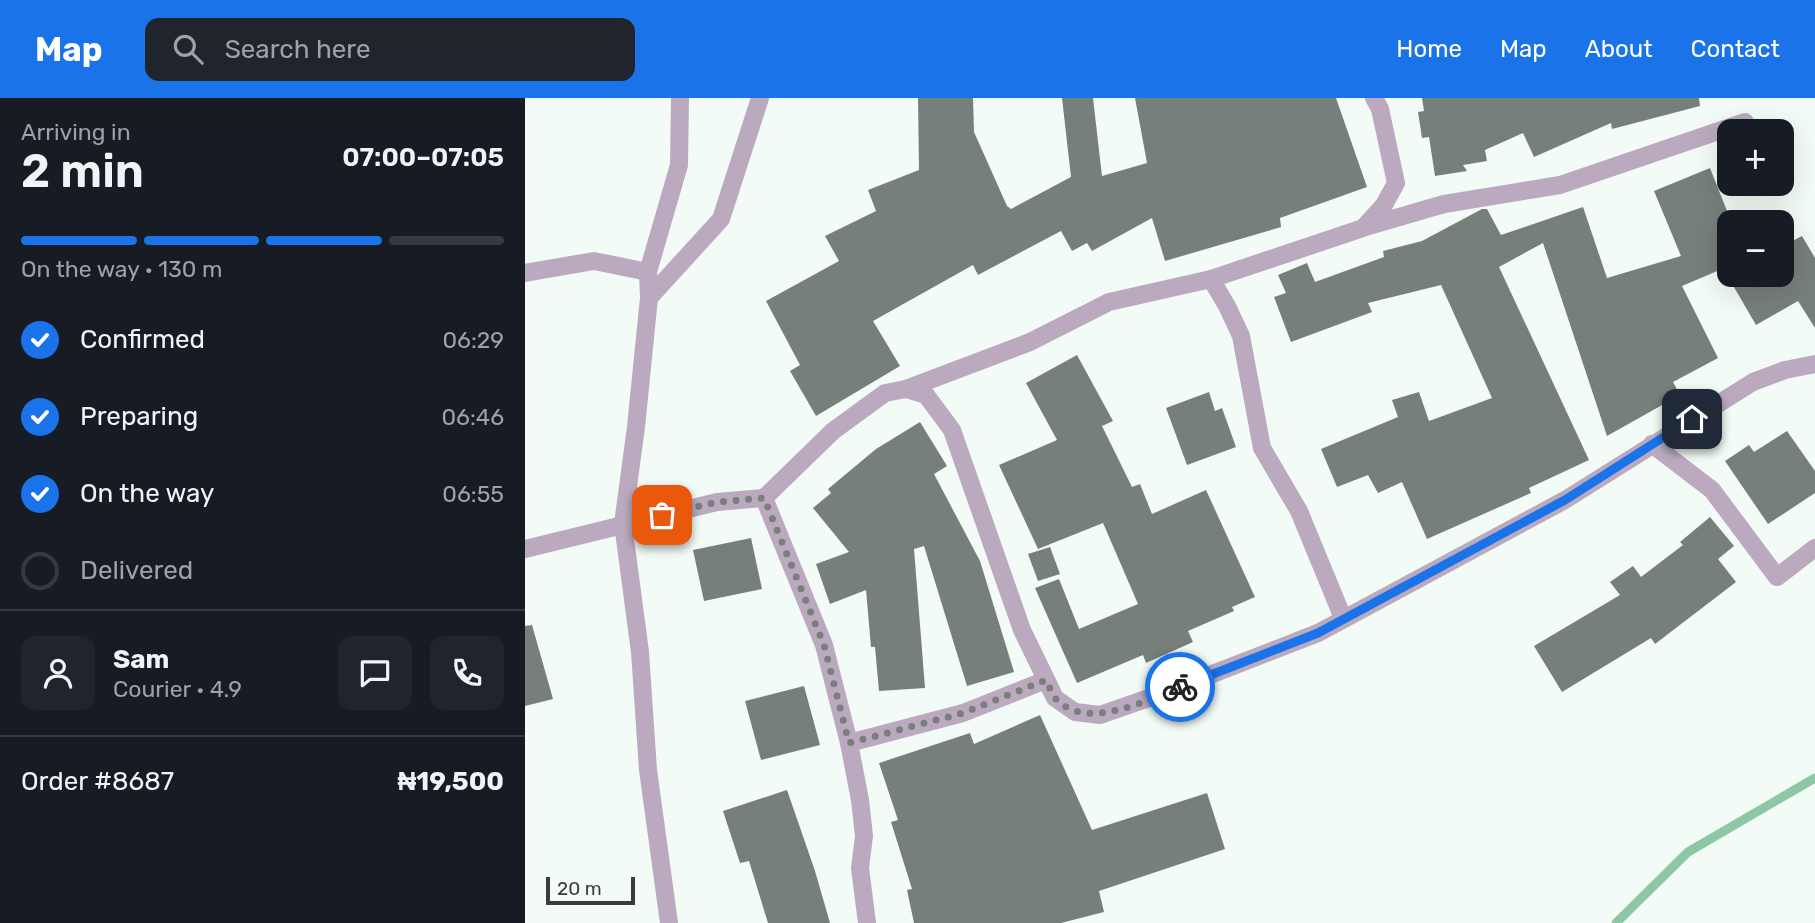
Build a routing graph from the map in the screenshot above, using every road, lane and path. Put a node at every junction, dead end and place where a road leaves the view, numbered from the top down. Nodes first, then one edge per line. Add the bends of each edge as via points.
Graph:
1 (680, 98) edge
2 (760, 98) edge
3 (1374, 98) edge
4 (1717, 132) edge
5 (1363, 228) junction
6 (648, 272) junction
7 (525, 273) edge
8 (1211, 279) junction
9 (649, 298) junction
10 (1815, 364) edge
11 (906, 389) junction
12 (1652, 444) junction
13 (764, 498) junction
14 (623, 524) junction
15 (1815, 548) edge
16 (525, 549) edge
17 (1343, 618) junction
18 (1046, 680) junction
19 (849, 743) junction
20 (669, 923) edge
21 (867, 923) edge

1 - 6 street via 679,165
2 - 9 street via 721,219
3 - 5 street via 1396,183
4 - 5 street via 1560,185 1444,204
5 - 8 street
6 - 7 street via 594,261
6 - 9 street
8 - 11 street via 1109,302 1030,342
8 - 17 street via 1241,336 1262,448 1299,511
9 - 14 street
10 - 12 street via 1753,382
11 - 13 street via 885,393 833,431
11 - 18 street via 926,395 952,430 1022,630
12 - 15 street via 1712,490 1777,577
12 - 17 street via 1565,500
13 - 14 street via 717,502
13 - 19 street via 824,645
14 - 16 street
14 - 20 street
17 - 18 street via 1318,633 1100,715 1075,712 1055,698
18 - 19 street via 963,713
19 - 21 street via 864,836 860,868

